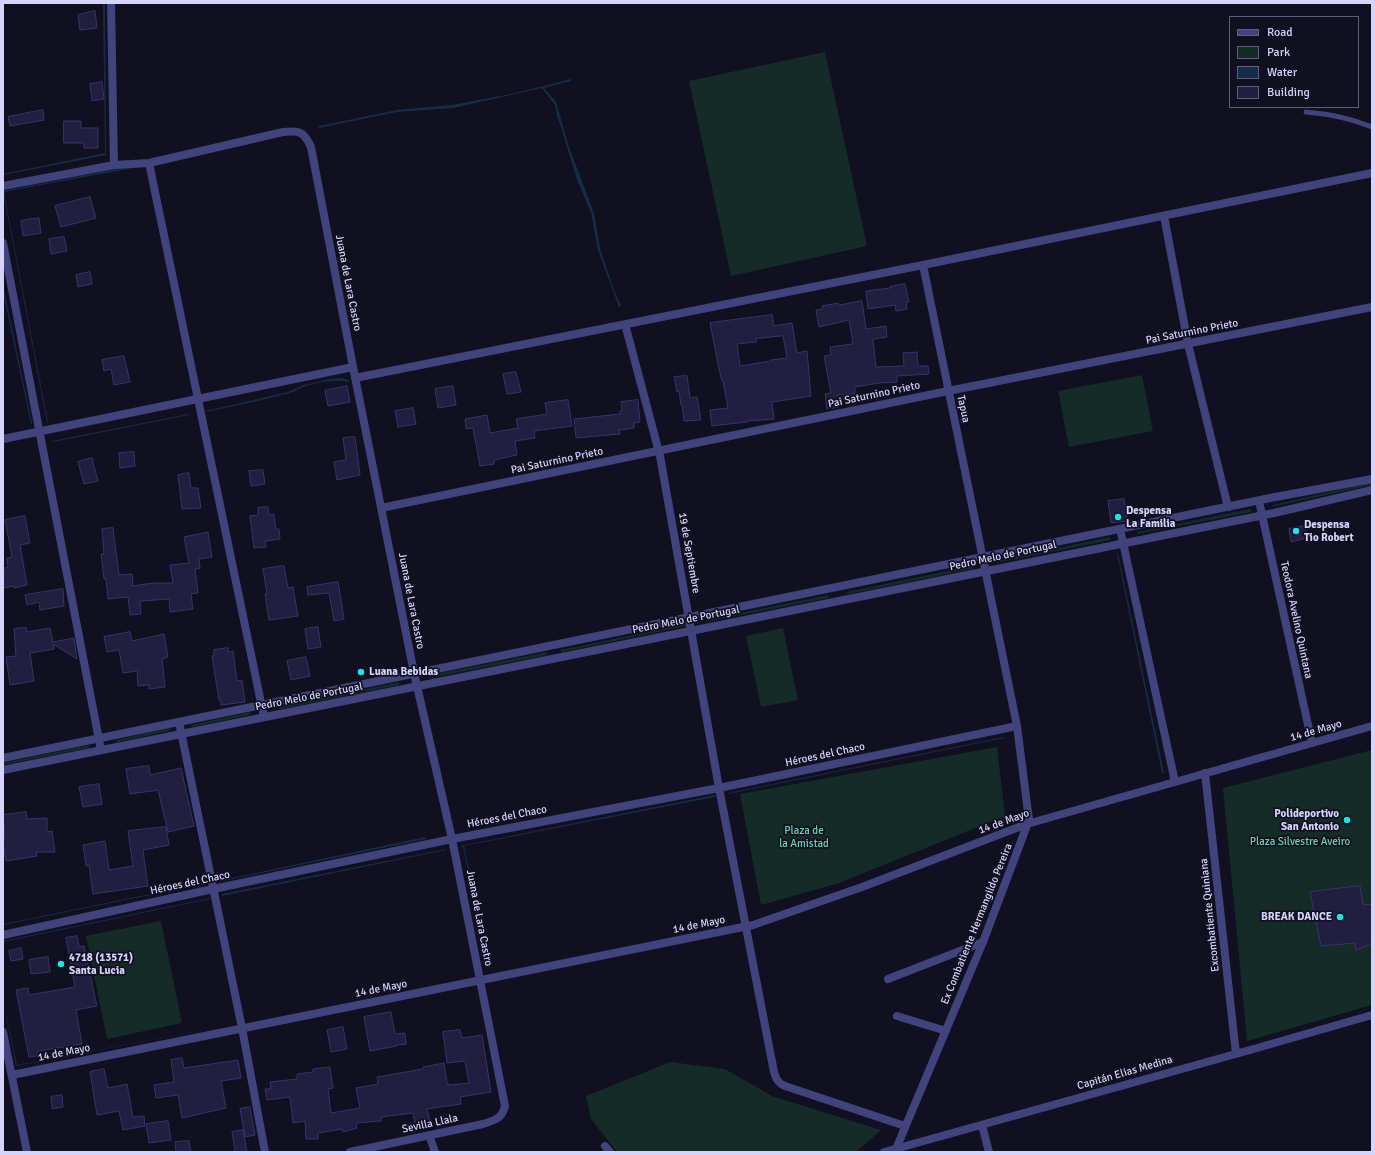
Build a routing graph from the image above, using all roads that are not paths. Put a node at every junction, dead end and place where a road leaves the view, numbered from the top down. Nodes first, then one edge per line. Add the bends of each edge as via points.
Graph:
1 (112, 3) edge
2 (1306, 112) dead end
3 (1372, 127) edge
4 (149, 163) junction
5 (114, 165) junction
6 (1372, 173) edge
7 (3, 186) edge
8 (1164, 216) junction
9 (3, 243) edge
10 (923, 265) junction
11 (1372, 308) edge
12 (625, 324) junction
13 (1188, 344) junction
14 (353, 367) junction
15 (355, 378) junction
16 (948, 391) junction
17 (197, 399) junction
18 (40, 432) junction
19 (3, 439) edge
20 (659, 451) junction
21 (1372, 479) edge
22 (1372, 490) edge
23 (1259, 501) junction
24 (1228, 507) junction
25 (381, 508) junction
26 (1262, 515) junction
27 (1120, 529) junction
28 (1123, 543) junction
29 (983, 557) junction
30 (986, 571) junction
31 (816, 592) junction
32 (818, 605) junction
33 (689, 617) junction
34 (691, 630) junction
35 (414, 673) junction
36 (417, 686) junction
37 (261, 705) junction
38 (264, 717) junction
39 (179, 722) junction
40 (1017, 726) junction
41 (1372, 726) edge
42 (182, 734) junction
43 (99, 738) junction
44 (1312, 743) junction
45 (101, 750) junction
46 (3, 758) edge
47 (3, 770) edge
48 (1205, 773) junction
49 (1175, 782) junction
50 (719, 788) junction
51 (1028, 824) junction
52 (452, 839) junction
53 (213, 889) junction
54 (746, 926) junction
55 (3, 935) edge
56 (983, 942) junction
57 (888, 979) dead end
58 (480, 980) junction
59 (1372, 1014) edge
60 (897, 1016) dead end
61 (242, 1028) junction
62 (946, 1031) junction
63 (3, 1032) edge
64 (1236, 1054) junction
65 (12, 1075) junction
66 (505, 1106) joint
67 (982, 1125) junction
68 (905, 1126) junction
69 (429, 1136) junction
70 (896, 1149) junction
71 (27, 1152) edge
72 (265, 1152) edge
73 (350, 1152) edge
74 (435, 1152) edge
75 (884, 1152) edge
76 (989, 1152) edge

1 - 5 street
2 - 3 lane via 1353,119
4 - 5 street
4 - 14 street, Juana de Lara Castro via 283,132 295,131 306,136 311,146
4 - 17 street
5 - 7 street
6 - 8 street
8 - 10 street
8 - 13 street
9 - 18 street
10 - 12 street
10 - 16 street, Tapua
11 - 13 street, Pai Saturnino Prieto
12 - 15 street
12 - 20 street, 19 de Septiembre
13 - 16 street, Pai Saturnino Prieto
13 - 24 street
14 - 15 street, Juana de Lara Castro
14 - 17 street
15 - 25 street, Juana de Lara Castro
16 - 20 street, Pai Saturnino Prieto
16 - 29 street, Tapua
17 - 18 street
17 - 37 street
18 - 19 street
18 - 43 street
20 - 25 street, Pai Saturnino Prieto
20 - 33 street, 19 de Septiembre
21 - 23 street, Pedro Melo de Portugal
22 - 26 street, Pedro Melo de Portugal
23 - 24 street, Pedro Melo de Portugal
23 - 26 street, Teodora Avelino Quintana
24 - 27 street, Pedro Melo de Portugal
25 - 35 street, Juana de Lara Castro
26 - 28 street, Pedro Melo de Portugal
26 - 44 street, Teodora Avelino Quintana
27 - 28 street
27 - 29 street, Pedro Melo de Portugal
28 - 30 street, Pedro Melo de Portugal
28 - 49 street
29 - 30 street, Ex Combatiente Hermangildo Pereira
29 - 31 street, Pedro Melo de Portugal
30 - 32 street, Pedro Melo de Portugal
30 - 40 street, Ex Combatiente Hermangildo Pereira
31 - 32 street
31 - 33 street, Pedro Melo de Portugal
32 - 34 street, Pedro Melo de Portugal
33 - 34 street, 19 de Septiembre
33 - 35 street, Pedro Melo de Portugal
34 - 36 street, Pedro Melo de Portugal
34 - 50 street, 19 de Septiembre
35 - 36 street, Juana de Lara Castro
35 - 37 street, Pedro Melo de Portugal
36 - 38 street, Pedro Melo de Portugal
36 - 52 street, Juana de Lara Castro
37 - 38 street
37 - 39 street, Pedro Melo de Portugal
38 - 42 street, Pedro Melo de Portugal
39 - 42 street
39 - 43 street, Pedro Melo de Portugal
40 - 50 street, Héroes del Chaco
40 - 51 street, Ex Combatiente Hermangildo Pereira
41 - 44 street, 14 de Mayo
42 - 45 street, Pedro Melo de Portugal
42 - 53 street
43 - 45 street
43 - 46 street, Pedro Melo de Portugal
44 - 48 street, 14 de Mayo
45 - 47 street, Pedro Melo de Portugal
48 - 49 street, 14 de Mayo
48 - 64 street, Excombatiente Quiniana
49 - 51 street, 14 de Mayo
50 - 52 street, Héroes del Chaco
50 - 54 street, 19 de Septiembre
51 - 54 street, 14 de Mayo via 862,887
51 - 56 street, Ex Combatiente Hermangildo Pereira
52 - 53 street, Héroes del Chaco
52 - 58 street, Juana de Lara Castro
53 - 55 street, Héroes del Chaco
53 - 61 street
54 - 58 street, 14 de Mayo
54 - 68 street, 19 de Septiembre via 776,1079 785,1086
56 - 57 street
56 - 62 street, Ex Combatiente Hermangildo Pereira
58 - 61 street, 14 de Mayo
58 - 66 street, Juana de Lara Castro
59 - 64 street, Capitán Elias Medina
60 - 62 street
61 - 65 street, 14 de Mayo
61 - 72 street
62 - 68 street, Ex Combatiente Hermangildo Pereira
63 - 65 street
64 - 67 street, Capitán Elias Medina
65 - 71 street
66 - 69 street, Sevilla Llala via 504,1113 494,1121
67 - 70 street, Capitán Elias Medina
67 - 76 street
68 - 70 street, Ex Combatiente Hermangildo Pereira
69 - 73 street, Sevilla Llala
69 - 74 street
70 - 75 street, Capitán Elias Medina

